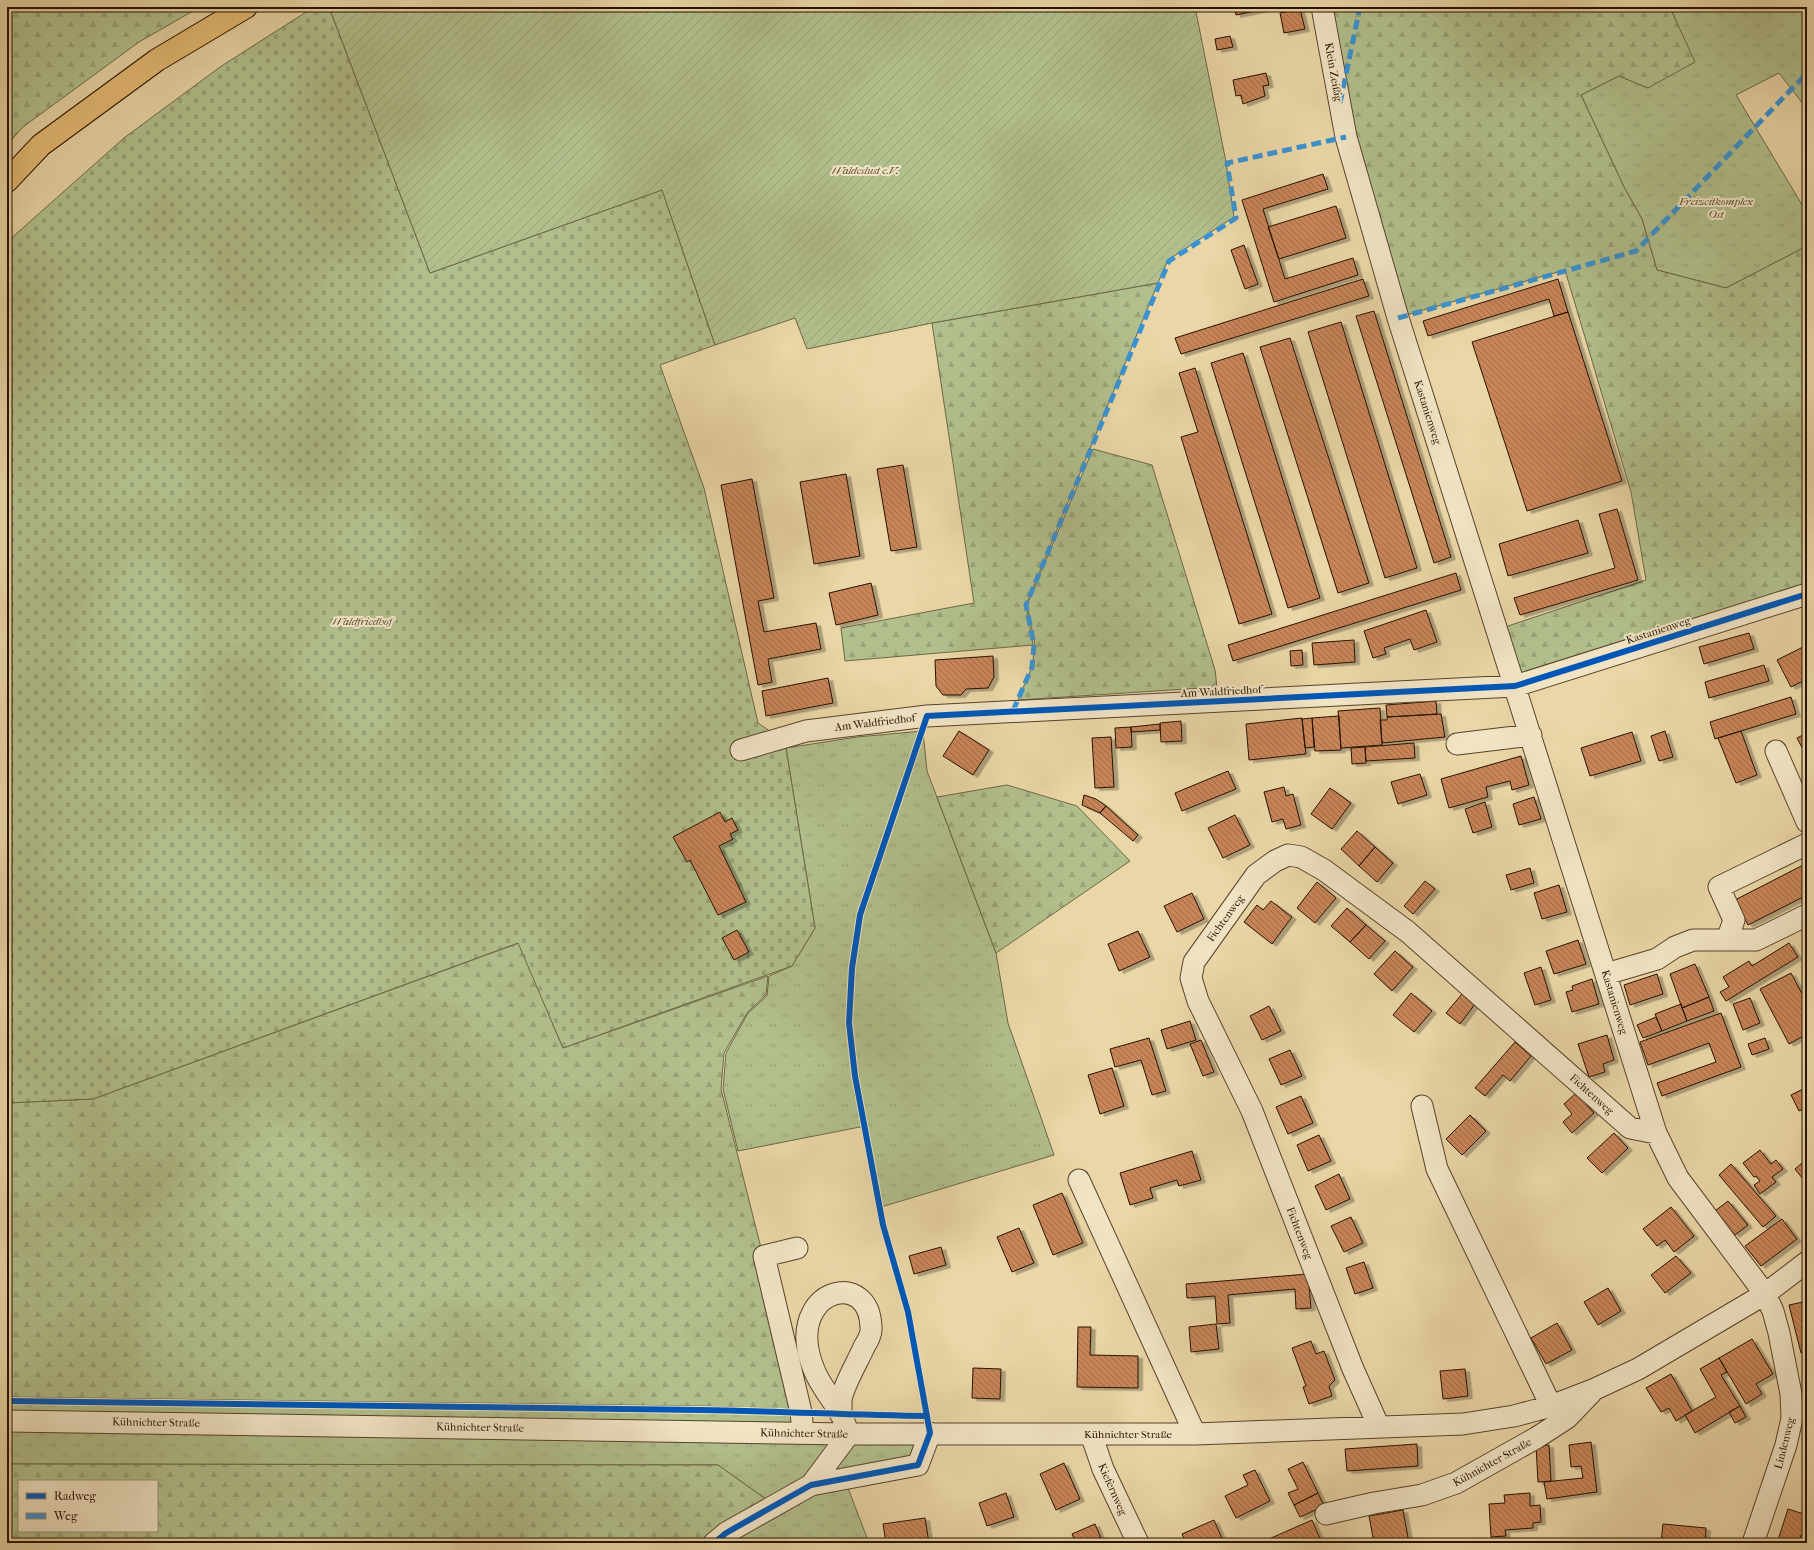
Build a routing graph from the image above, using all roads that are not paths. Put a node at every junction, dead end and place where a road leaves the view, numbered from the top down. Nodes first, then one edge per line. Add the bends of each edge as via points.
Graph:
1 (246, 7) edge
2 (1322, 7) edge
3 (1346, 138) joint
4 (7, 180) edge
5 (1807, 594) edge
6 (1516, 686) junction
7 (1531, 734) junction
8 (1457, 744) dead end
9 (741, 750) dead end
10 (1776, 751) dead end
11 (1807, 822) edge
12 (1807, 844) edge
13 (1807, 915) edge
14 (1728, 940) junction
15 (1606, 974) junction
16 (1422, 1106) dead end
17 (1656, 1133) junction
18 (1079, 1180) dead end
19 (797, 1248) dead end
20 (1807, 1262) edge
21 (1765, 1294) junction
22 (1595, 1389) junction
23 (1551, 1406) junction
24 (7, 1421) edge
25 (845, 1424) junction
26 (1379, 1427) junction
27 (803, 1433) junction
28 (930, 1433) junction
29 (1091, 1434) junction
30 (1195, 1434) junction
31 (811, 1485) junction
32 (1326, 1514) dead end
33 (714, 1543) edge
34 (1138, 1543) edge
35 (1753, 1543) edge

1 - 4 main road via 157,60 42,145
2 - 3 street, Klein Zeißig
3 - 6 street, Kastanienweg via 1398,318
5 - 6 street, Kastanienweg
6 - 7 street, Kastanienweg
6 - 9 street, Am Waldfriedhof via 927,716 806,731
7 - 8 street
7 - 15 street, Kastanienweg
10 - 11 street
12 - 14 street via 1720,887 1734,920
13 - 14 street via 1756,940
14 - 15 street via 1693,940 1675,947 1657,959
15 - 17 street, Kastanienweg
16 - 23 street via 1437,1169
17 - 21 street, Kastanienweg via 1678,1178
17 - 26 street, Fichtenweg via 1630,1128 1408,932 1324,870 1301,857 1288,855 1275,861 1256,876 1194,962 1191,978 1198,1002 1252,1111 1353,1369
18 - 30 street
19 - 27 street via 764,1256
20 - 21 street, Kühnichter Straße
21 - 22 street, Kühnichter Straße via 1638,1369
21 - 35 street, Lindenweg via 1774,1311 1779,1333 1791,1394 1792,1418 1784,1452
22 - 23 street, Kühnichter Straße
22 - 32 street, Kühnichter Straße via 1567,1418 1456,1483 1422,1494
23 - 26 street, Kühnichter Straße via 1514,1416 1463,1424
24 - 27 street, Kühnichter Straße
25 - 25 street via 841,1399 872,1329 864,1302 851,1294 836,1292 820,1301 812,1314 807,1328 808,1349 813,1370
25 - 27 street, Kühnichter Straße
25 - 28 street, Kühnichter Straße
25 - 31 street
26 - 30 street, Kühnichter Straße
28 - 29 street, Kühnichter Straße
28 - 31 street via 918,1465
29 - 30 street, Kühnichter Straße
29 - 34 street, Kiefernweg via 1103,1469
31 - 33 street via 726,1533

